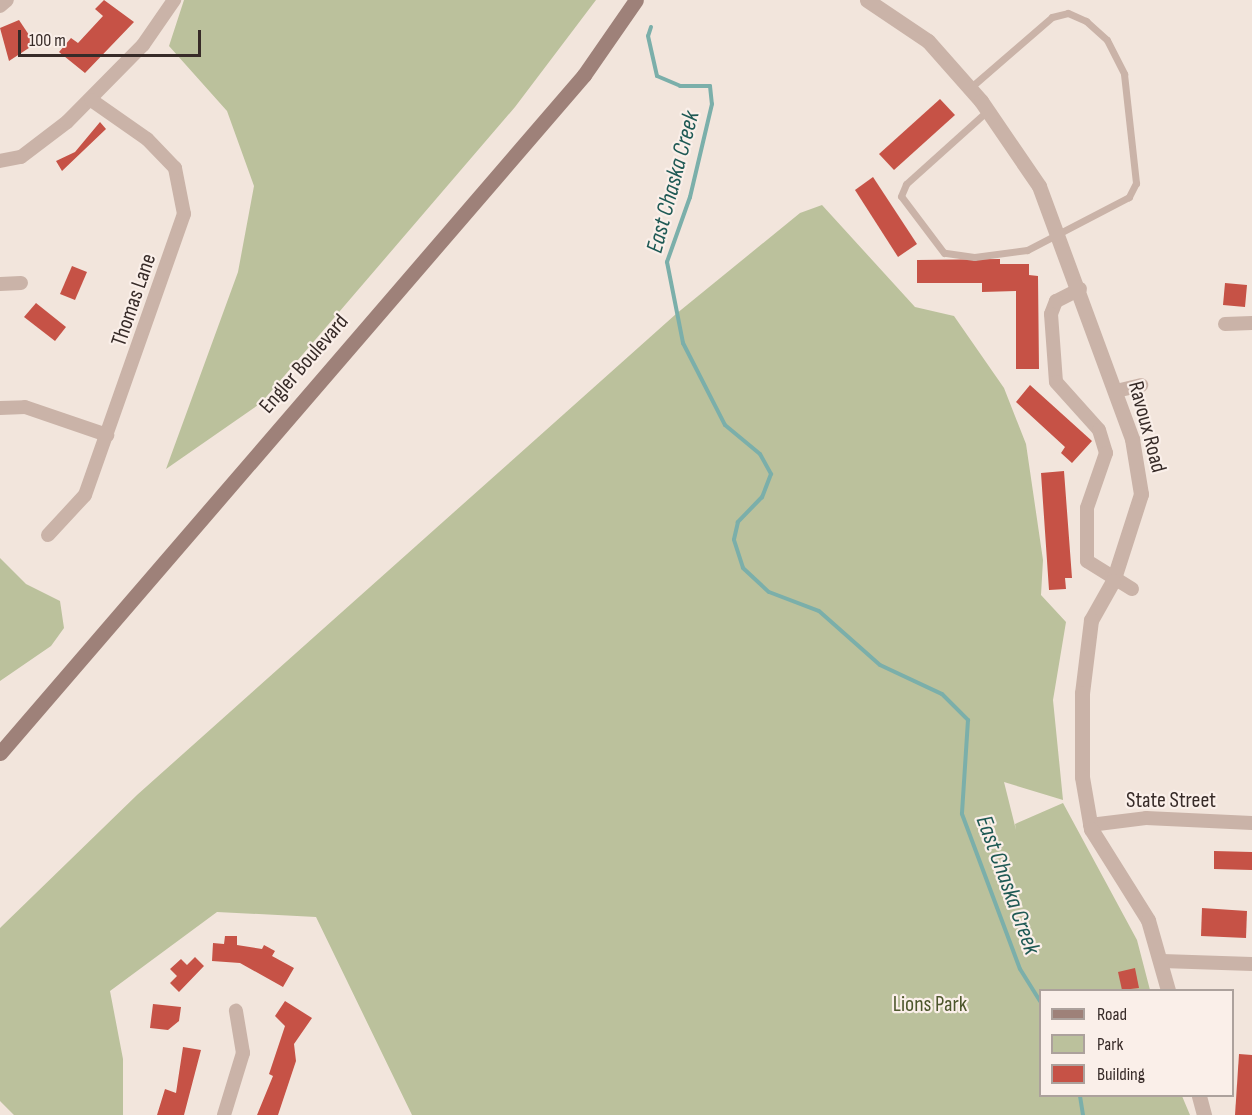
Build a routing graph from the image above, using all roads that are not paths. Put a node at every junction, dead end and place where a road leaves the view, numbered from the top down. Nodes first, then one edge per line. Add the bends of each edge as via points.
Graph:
1 (7, 0) edge
2 (174, 0) edge
3 (636, 0) edge
4 (867, 0) edge
5 (0, 6) edge
6 (970, 88) junction
7 (91, 100) junction
8 (987, 111) junction
9 (0, 161) edge
10 (1057, 232) junction
11 (21, 283) dead end
12 (0, 284) edge
13 (1080, 289) junction
14 (1252, 322) edge
15 (1225, 324) dead end
16 (1141, 385) dead end
17 (1116, 391) junction
18 (0, 408) edge
19 (107, 435) junction
20 (48, 535) dead end
21 (1113, 582) junction
22 (1132, 589) dead end
23 (0, 753) edge
24 (1252, 823) edge
25 (1090, 825) junction
26 (1162, 961) junction
27 (1252, 964) edge
28 (1168, 989) edge
29 (236, 1011) dead end
30 (1199, 1097) edge
31 (224, 1115) edge
32 (1204, 1115) edge

1 - 5 street
2 - 7 street via 143,45
3 - 23 main road, Engler Boulevard via 584,75
4 - 6 street, Ravoux Road via 928,41
6 - 8 street, Ravoux Road
6 - 10 lane via 1052,17 1068,13 1107,40 1124,74 1136,183 1129,197 1110,211
7 - 9 street via 21,157
7 - 19 street, Thomas Lane via 147,139 175,168 184,214
8 - 10 street, Ravoux Road via 1039,186
8 - 10 lane via 906,184 902,196 944,253 974,257 1027,250
10 - 13 street, Ravoux Road
11 - 12 street
13 - 17 street, Ravoux Road
13 - 21 street via 1056,301 1051,314 1053,357 1056,382 1099,430 1106,453 1087,508 1087,561
14 - 15 street
16 - 17 street
17 - 21 street, Ravoux Road via 1132,439 1141,494
18 - 19 street via 25,407
19 - 20 street, Thomas Lane via 85,495
21 - 22 street
21 - 25 street, Ravoux Road via 1091,620 1082,693 1082,777
24 - 25 street, State Street via 1146,818
25 - 26 street, Ravoux Road via 1148,920
26 - 27 street
26 - 28 street, Ravoux Road
29 - 31 street via 243,1053
30 - 32 street

